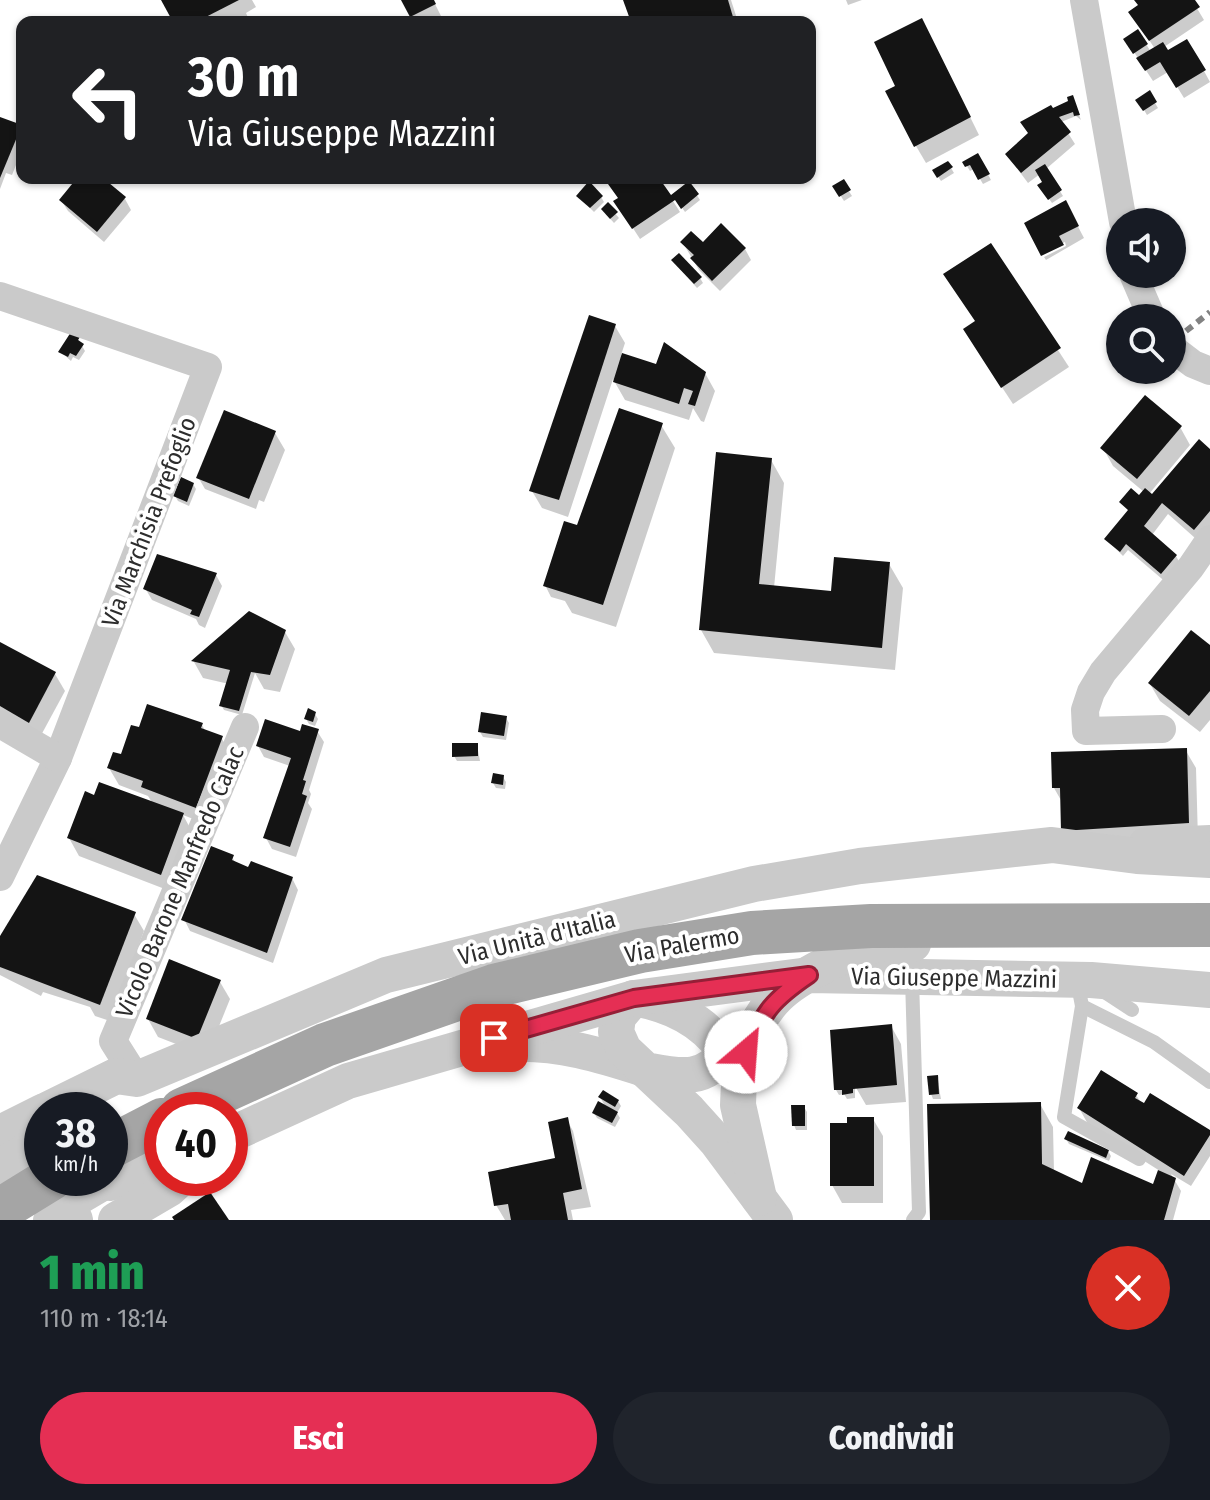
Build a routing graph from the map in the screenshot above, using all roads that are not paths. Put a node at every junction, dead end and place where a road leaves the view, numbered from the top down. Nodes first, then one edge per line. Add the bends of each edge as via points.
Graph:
1 (1084, 0) edge
2 (1121, 208) edge
3 (0, 296) edge
4 (1186, 359) edge
5 (1210, 371) edge
6 (1210, 539) edge
7 (0, 724) edge
8 (245, 727) dead end
9 (1162, 729) dead end
10 (58, 758) junction
11 (1210, 839) edge
12 (1052, 845) junction
13 (1210, 860) edge
14 (0, 877) edge
15 (1193, 925) edge
16 (809, 975) junction
17 (912, 977) junction
18 (1083, 989) junction
19 (1210, 990) edge
20 (777, 996) junction
21 (634, 998) junction
22 (1132, 1010) dead end
23 (467, 1046) junction
24 (724, 1052) junction
25 (645, 1070) junction
26 (137, 1079) junction
27 (1210, 1082) edge
28 (738, 1089) junction
29 (103, 1092) edge
30 (222, 1092) edge
31 (248, 1128) edge
32 (0, 1133) edge
33 (144, 1137) edge
34 (24, 1146) edge
35 (128, 1152) edge
36 (1139, 1159) dead end
37 (116, 1196) edge
38 (154, 1196) edge
39 (767, 1209) edge
40 (122, 1217) edge
41 (913, 1220) edge

1 - 2 street
3 - 10 street, Via Marchisia Prefoglio via 208,367
4 - 5 street
6 - 9 street via 1103,672 1085,710 1086,731
7 - 10 street
8 - 26 street, Vicolo Barone Manfredo Calac via 113,1041
10 - 14 street, Via Marchisia Prefoglio
11 - 12 street
12 - 13 street, Via Unità d'Italia
12 - 26 street, Via Unità d'Italia via 860,866 754,884 386,975
15 - 16 street via 1069,940 878,944
15 - 30 main road, Via Palermo via 871,926 752,933 640,951 480,991 325,1045
16 - 17 street, Via Giuseppe Mazzini
16 - 20 street
16 - 21 street, Via Giuseppe Mazzini
17 - 18 street, Via Giuseppe Mazzini
17 - 41 lane via 919,1212
18 - 19 street, Via Giuseppe Mazzini
18 - 22 lane via 1106,994
18 - 27 lane
18 - 36 lane via 1064,1117
20 - 24 street
20 - 28 street via 746,1052
21 - 23 street, Via Giuseppe Mazzini
21 - 24 street via 663,1004 693,1019
21 - 25 street via 618,1017 616,1032 624,1050
23 - 25 street, Via Giuseppe Mazzini via 565,1047
23 - 31 street, Via Giuseppe Mazzini via 348,1081
24 - 25 street via 717,1064 698,1074
24 - 28 street
25 - 39 street via 717,1142
26 - 29 street, Via Unità d'Italia via 116,1076
28 - 39 street via 742,1128
32 - 34 street, Via Unità d'Italia
33 - 35 main road
37 - 40 street
38 - 40 street

